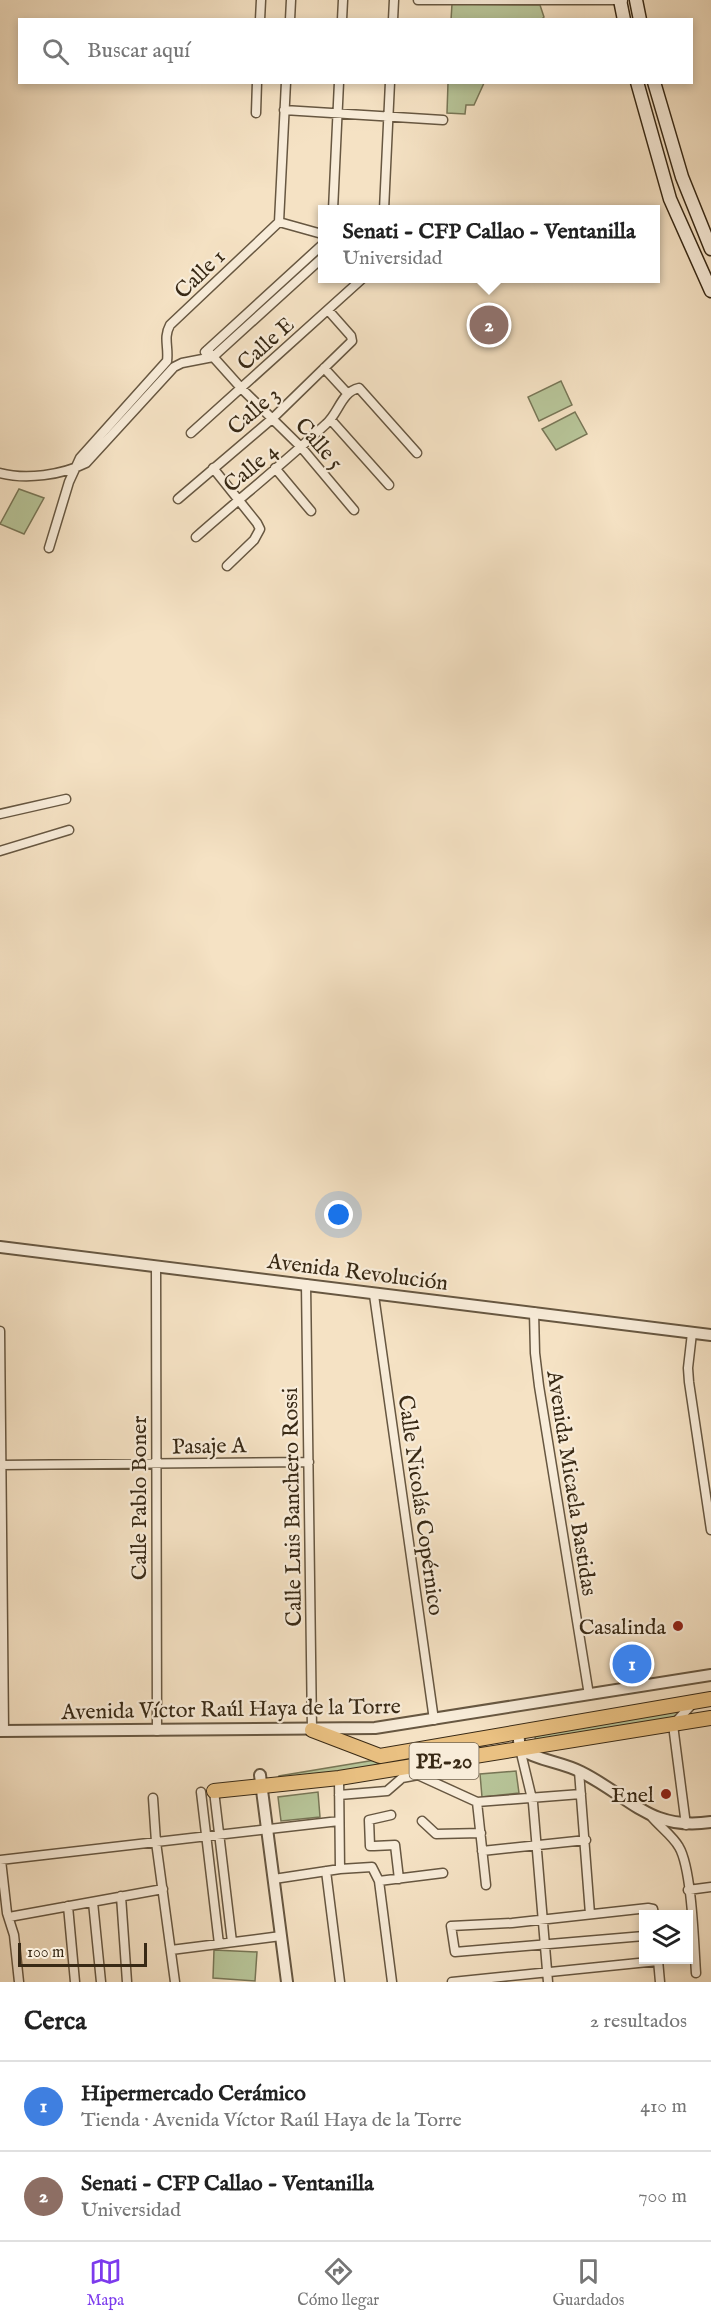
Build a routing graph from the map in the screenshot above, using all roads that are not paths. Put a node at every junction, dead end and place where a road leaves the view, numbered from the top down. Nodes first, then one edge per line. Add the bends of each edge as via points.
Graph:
1 (261, 0) edge
2 (291, 0) edge
3 (343, 0) edge
4 (394, 0) edge
5 (418, 0) edge
6 (621, 0) edge
7 (636, 0) edge
8 (450, 1) edge
9 (260, 18) edge
10 (290, 18) edge
11 (342, 18) edge
12 (393, 18) edge
13 (624, 18) edge
14 (640, 18) edge
15 (257, 84) edge
16 (286, 84) edge
17 (339, 84) edge
18 (390, 84) edge
19 (638, 84) edge
20 (655, 84) edge
21 (284, 110) junction
22 (256, 113) dead end
23 (337, 114) junction
24 (388, 117) junction
25 (443, 120) dead end
26 (333, 205) edge
27 (384, 205) edge
28 (279, 222) junction
29 (318, 233) edge
30 (318, 249) edge
31 (711, 249) edge
32 (318, 262) edge
33 (358, 283) edge
34 (711, 291) edge
35 (328, 310) junction
36 (207, 350) junction
37 (213, 357) junction
38 (195, 360) junction
39 (170, 364) junction
40 (324, 368) junction
41 (242, 389) junction
42 (347, 393) junction
43 (273, 418) junction
44 (331, 420) junction
45 (192, 433) dead end
46 (302, 447) junction
47 (417, 453) dead end
48 (213, 468) junction
49 (275, 468) junction
50 (75, 469) junction
51 (0, 473) edge
52 (389, 485) dead end
53 (178, 499) dead end
54 (238, 500) junction
55 (354, 510) dead end
56 (311, 511) dead end
57 (196, 537) dead end
58 (49, 548) dead end
59 (227, 566) dead end
60 (66, 799) dead end
61 (0, 814) edge
62 (69, 830) dead end
63 (0, 851) edge
64 (0, 1247) edge
65 (156, 1266) junction
66 (306, 1284) junction
67 (374, 1295) junction
68 (534, 1312) junction
69 (0, 1331) edge
70 (692, 1333) junction
71 (711, 1335) edge
72 (309, 1462) junction
73 (156, 1464) junction
74 (1, 1465) edge
75 (711, 1530) edge
76 (711, 1675) edge
77 (589, 1695) junction
78 (711, 1699) edge
79 (694, 1702) junction
80 (711, 1718) edge
81 (434, 1720) junction
82 (673, 1725) junction
83 (534, 1729) junction
84 (312, 1730) junction
85 (2, 1731) edge
86 (157, 1731) junction
87 (518, 1732) junction
88 (487, 1737) junction
89 (536, 1747) junction
90 (520, 1749) junction
91 (490, 1754) junction
92 (579, 1771) junction
93 (339, 1778) junction
94 (261, 1781) junction
95 (208, 1791) junction
96 (581, 1794) junction
97 (339, 1795) junction
98 (532, 1797) junction
99 (153, 1798) dead end
100 (477, 1802) junction
101 (392, 1815) dead end
102 (651, 1816) junction
103 (339, 1821) junction
104 (422, 1821) dead end
105 (711, 1822) edge
106 (686, 1825) junction
107 (267, 1829) junction
108 (481, 1833) junction
109 (218, 1835) junction
110 (205, 1836) junction
111 (586, 1840) junction
112 (156, 1842) junction
113 (537, 1846) junction
114 (483, 1851) junction
115 (1, 1860) edge
116 (340, 1869) junction
117 (327, 1871) junction
118 (443, 1873) dead end
119 (274, 1879) junction
120 (399, 1879) junction
121 (379, 1881) junction
122 (486, 1885) dead end
123 (711, 1887) edge
124 (163, 1889) junction
125 (688, 1890) junction
126 (121, 1896) junction
127 (93, 1902) junction
128 (68, 1906) junction
129 (653, 1910) edge
130 (590, 1914) junction
131 (9, 1917) junction
132 (544, 1919) junction
133 (281, 1936) junction
134 (639, 1937) edge
135 (232, 1942) junction
136 (219, 1944) junction
137 (546, 1946) junction
138 (171, 1950) junction
139 (639, 1963) edge
140 (658, 1964) edge
141 (696, 1973) dead end
142 (548, 1978) edge
143 (19, 1982) edge
144 (75, 1982) edge
145 (101, 1982) edge
146 (127, 1982) edge
147 (175, 1982) edge
148 (287, 1982) edge
149 (340, 1982) edge
150 (392, 1982) edge
151 (452, 1982) edge
152 (660, 1982) edge

1 - 9 street
2 - 10 street
3 - 11 street
4 - 12 street
5 - 8 street
6 - 8 street
6 - 13 main road
7 - 14 main road
15 - 22 street
16 - 21 street
17 - 23 street
18 - 24 street
19 - 34 main road via 676,215
20 - 31 main road via 682,177
21 - 23 street
21 - 28 street
23 - 24 street
23 - 26 street
24 - 25 street
24 - 27 street
28 - 29 street
28 - 39 street, Calle 1 via 170,325 165,342
30 - 36 street
32 - 37 street
33 - 35 street, Calle E
35 - 40 street, Calle 3 via 352,341
35 - 41 street, Calle E
36 - 37 street, Calle 5
36 - 38 street
37 - 38 street
37 - 41 street, Calle 5
38 - 39 street
39 - 50 street via 80,458
39 - 50 street via 86,463
40 - 42 street
40 - 43 street, Calle 3
41 - 43 street, Calle 5
41 - 45 street, Calle E
42 - 44 street, Calle 4
42 - 47 street via 359,388
43 - 46 street, Calle 5
43 - 48 street, Calle 3
44 - 46 street, Calle 4
44 - 52 street
46 - 49 street, Calle 4
46 - 55 street, Calle 5
48 - 53 street, Calle 3
48 - 54 street
49 - 54 street, Calle 4
49 - 56 street
50 - 51 street via 20,476
50 - 58 street
54 - 57 street, Calle 4
54 - 59 street via 260,529
60 - 61 street
62 - 63 street
64 - 65 street, Avenida Revolución
65 - 66 street, Avenida Revolución
65 - 73 street, Calle Pablo Boner
66 - 67 street, Avenida Revolución
66 - 72 street, Calle Luis Banchero Rossi
67 - 68 street, Avenida Revolución
67 - 81 street, Calle Nicolás Copérnico
68 - 70 street, Avenida Revolución
68 - 77 street, Avenida Micaela Bastidas via 539,1386
69 - 74 street
70 - 71 street, Avenida Revolución
70 - 75 street via 689,1382
72 - 73 street, Pasaje A
72 - 84 street, Calle Luis Banchero Rossi
73 - 74 street, Pasaje A
73 - 86 street, Calle Pablo Boner
74 - 85 street
76 - 77 street, Avenida Víctor Raúl Haya de la Torre
77 - 81 street, Avenida Víctor Raúl Haya de la Torre
78 - 79 highway, PE-20
79 - 82 street
79 - 83 highway, PE-20
80 - 82 highway, PE-20
81 - 84 street, Avenida Víctor Raúl Haya de la Torre
82 - 89 highway, PE-20
82 - 106 street
83 - 87 highway, PE-20
83 - 89 highway via 532,1740
84 - 86 street, Avenida Víctor Raúl Haya de la Torre
84 - 88 highway, PE-20 via 380,1756
85 - 86 street, Avenida Víctor Raúl Haya de la Torre
87 - 88 highway, PE-20
87 - 90 street
88 - 91 highway via 492,1745
89 - 90 highway, PE-20
90 - 91 highway, PE-20
90 - 92 street
90 - 98 street
91 - 93 highway, PE-20
92 - 96 street
92 - 102 street
93 - 94 highway, PE-20
93 - 97 street
94 - 95 highway, PE-20
94 - 107 street
95 - 109 street
95 - 110 street
96 - 98 street
96 - 111 street
97 - 100 street via 387,1791 402,1778 418,1775
97 - 103 street
98 - 100 street
98 - 113 street
99 - 112 street
100 - 108 street
101 - 120 street via 369,1820 369,1842 370,1846 395,1845
102 - 106 street
102 - 125 street via 679,1846
103 - 107 street
103 - 116 street
104 - 108 street via 436,1834
105 - 106 street
107 - 109 street
107 - 119 street
108 - 114 street
109 - 110 street
109 - 135 street
110 - 112 street
110 - 136 street
111 - 113 street
111 - 130 street
112 - 115 street
112 - 124 street
113 - 114 street
113 - 132 street
114 - 122 street
115 - 131 street
116 - 117 street
116 - 121 street via 372,1867
117 - 119 street
117 - 149 street
118 - 120 street
119 - 133 street
120 - 121 street
121 - 150 street
123 - 125 street
124 - 126 street
124 - 138 street
125 - 141 street
126 - 127 street
126 - 146 street
127 - 128 street
127 - 145 street
128 - 131 street
128 - 144 street
129 - 130 street
130 - 132 street
131 - 143 street
132 - 137 street
132 - 137 street via 451,1926 455,1952
133 - 135 street
133 - 148 street
134 - 137 street
135 - 136 street
136 - 138 street
137 - 142 street
138 - 147 street
139 - 142 street
140 - 152 street
142 - 151 street

